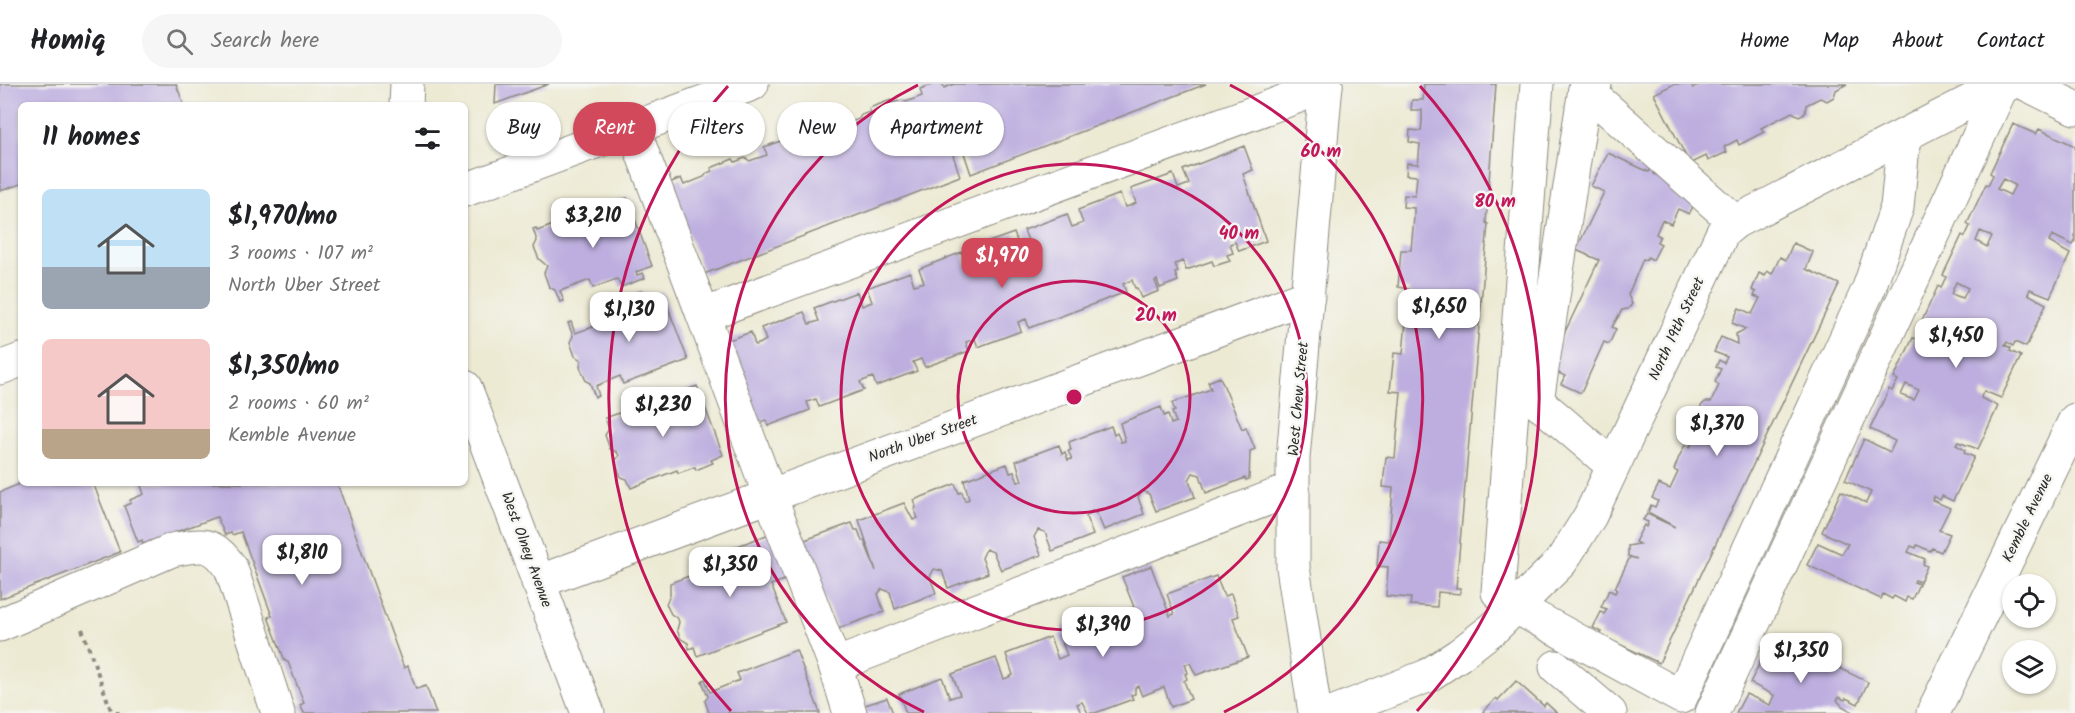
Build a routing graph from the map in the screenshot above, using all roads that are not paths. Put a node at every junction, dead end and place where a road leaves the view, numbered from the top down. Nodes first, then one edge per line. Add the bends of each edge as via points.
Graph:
1 (407, 84) edge
2 (752, 84) edge
3 (1537, 84) edge
4 (2010, 84) edge
5 (1326, 85) edge
6 (1590, 86) edge
7 (406, 102) edge
8 (2075, 108) edge
9 (656, 119) edge
10 (1904, 136) junction
11 (573, 150) edge
12 (643, 156) edge
13 (468, 189) edge
14 (1735, 222) junction
15 (1308, 296) junction
16 (703, 315) junction
17 (18, 361) edge
18 (0, 368) edge
19 (468, 395) edge
20 (2075, 420) edge
21 (1613, 466) junction
22 (1293, 489) junction
23 (770, 496) junction
24 (538, 582) junction
25 (1516, 607) junction
26 (0, 625) edge
27 (835, 665) junction
28 (1556, 667) dead end
29 (278, 713) edge
30 (588, 713) edge
31 (850, 713) edge
32 (1315, 713) edge
33 (1332, 713) edge
34 (1610, 713) edge
35 (1712, 713) edge
36 (1933, 713) edge

1 - 7 street
2 - 9 street
3 - 25 street via 1498,592
4 - 8 street
4 - 10 street, North 19th Street
4 - 35 street
5 - 15 street, West Chew Street
5 - 16 street
6 - 14 street
6 - 21 street via 1537,401
10 - 14 street, North 19th Street
10 - 25 street via 1897,207 1869,288 1681,697
11 - 13 street
12 - 16 street
14 - 21 street, North 19th Street via 1723,232
15 - 22 street, West Chew Street
15 - 23 street, North Uber Street
16 - 23 street
17 - 18 street
19 - 24 street, West Olney Avenue
20 - 36 street, Kemble Avenue
21 - 25 street, North 19th Street via 1590,516 1561,562
22 - 27 street
22 - 32 street, West Chew Street via 1293,567
23 - 24 street, North Uber Street
23 - 27 street
24 - 30 street, West Olney Avenue
25 - 33 street, North 19th Street via 1459,655 1426,676
26 - 29 street via 172,550 208,547 221,553 231,568
27 - 31 street
28 - 34 street

